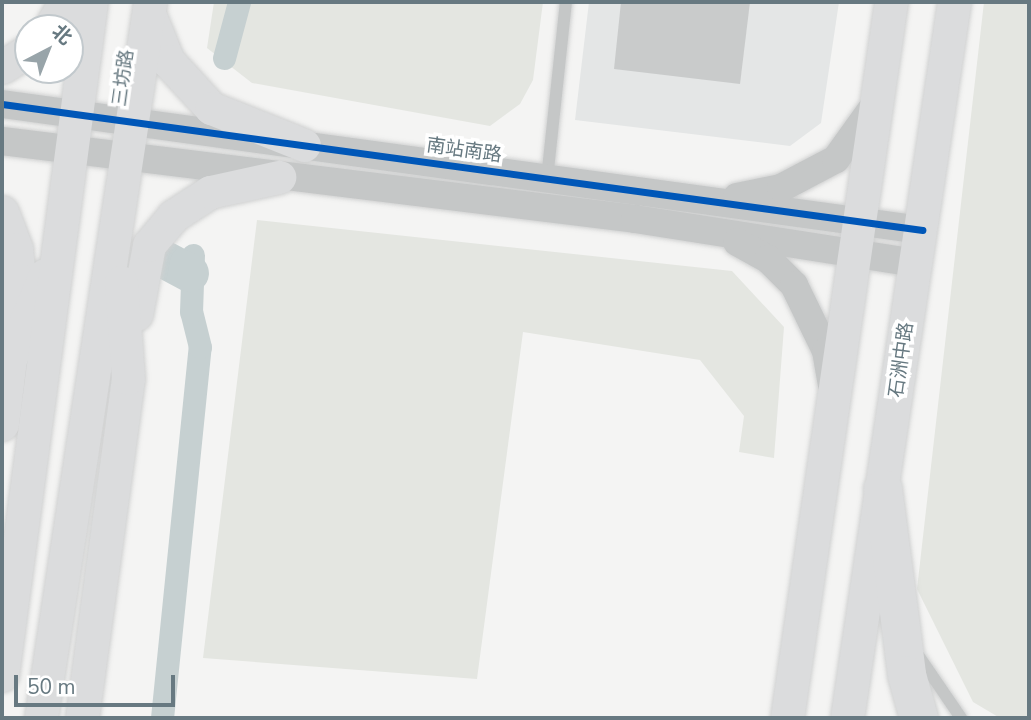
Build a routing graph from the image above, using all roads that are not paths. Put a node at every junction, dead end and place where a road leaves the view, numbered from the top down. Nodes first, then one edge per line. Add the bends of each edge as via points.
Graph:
1 (91, 2) edge
2 (566, 2) edge
3 (891, 2) edge
4 (954, 2) edge
5 (150, 8) edge
6 (877, 101) junction
7 (2, 104) edge
8 (78, 114) junction
9 (134, 122) junction
10 (2, 141) edge
11 (304, 145) junction
12 (73, 150) junction
13 (128, 157) junction
14 (279, 177) junction
15 (547, 178) junction
16 (717, 201) junction
17 (2, 212) edge
18 (922, 230) junction
19 (64, 231) junction
20 (712, 231) junction
21 (858, 237) junction
22 (116, 241) junction
23 (917, 263) junction
24 (10, 359) junction
25 (128, 379) junction
26 (832, 384) junction
27 (2, 424) edge
28 (883, 489) junction
29 (901, 628) junction
30 (2, 675) edge
31 (41, 718) edge
32 (82, 718) edge
33 (787, 718) edge
34 (847, 718) edge
35 (919, 718) edge
36 (961, 718) edge

1 - 8 main road
2 - 15 lane
3 - 6 main road
4 - 18 main road, 石洲中路
5 - 9 main road, 三坊路
5 - 11 main road via 168,61 211,108
6 - 16 street via 842,151 806,178
6 - 21 main road
7 - 8 street, 南站南路
8 - 9 street, 南站南路
8 - 12 main road
9 - 11 street, 南站南路
9 - 13 main road, 三坊路
10 - 12 street, 南站南路
11 - 15 street, 南站南路
12 - 13 street, 南站南路
12 - 19 main road
13 - 14 street, 南站南路
13 - 22 main road, 三坊路
14 - 20 street, 南站南路
14 - 25 main road via 209,192 159,230 143,262
15 - 16 street, 南站南路
16 - 21 street, 南站南路
17 - 24 main road via 16,249 19,281
18 - 21 street, 南站南路
18 - 23 main road, 石洲中路
19 - 24 main road
19 - 30 main road
20 - 21 street, 南站南路
20 - 26 street via 768,259 794,285 826,351
21 - 23 street, 南站南路
21 - 26 main road
22 - 25 main road
22 - 31 main road, 三坊路
23 - 28 main road, 石洲中路
24 - 27 main road
25 - 32 main road
26 - 33 main road
28 - 29 highway
28 - 34 main road, 石洲中路
29 - 35 highway
29 - 36 lane

